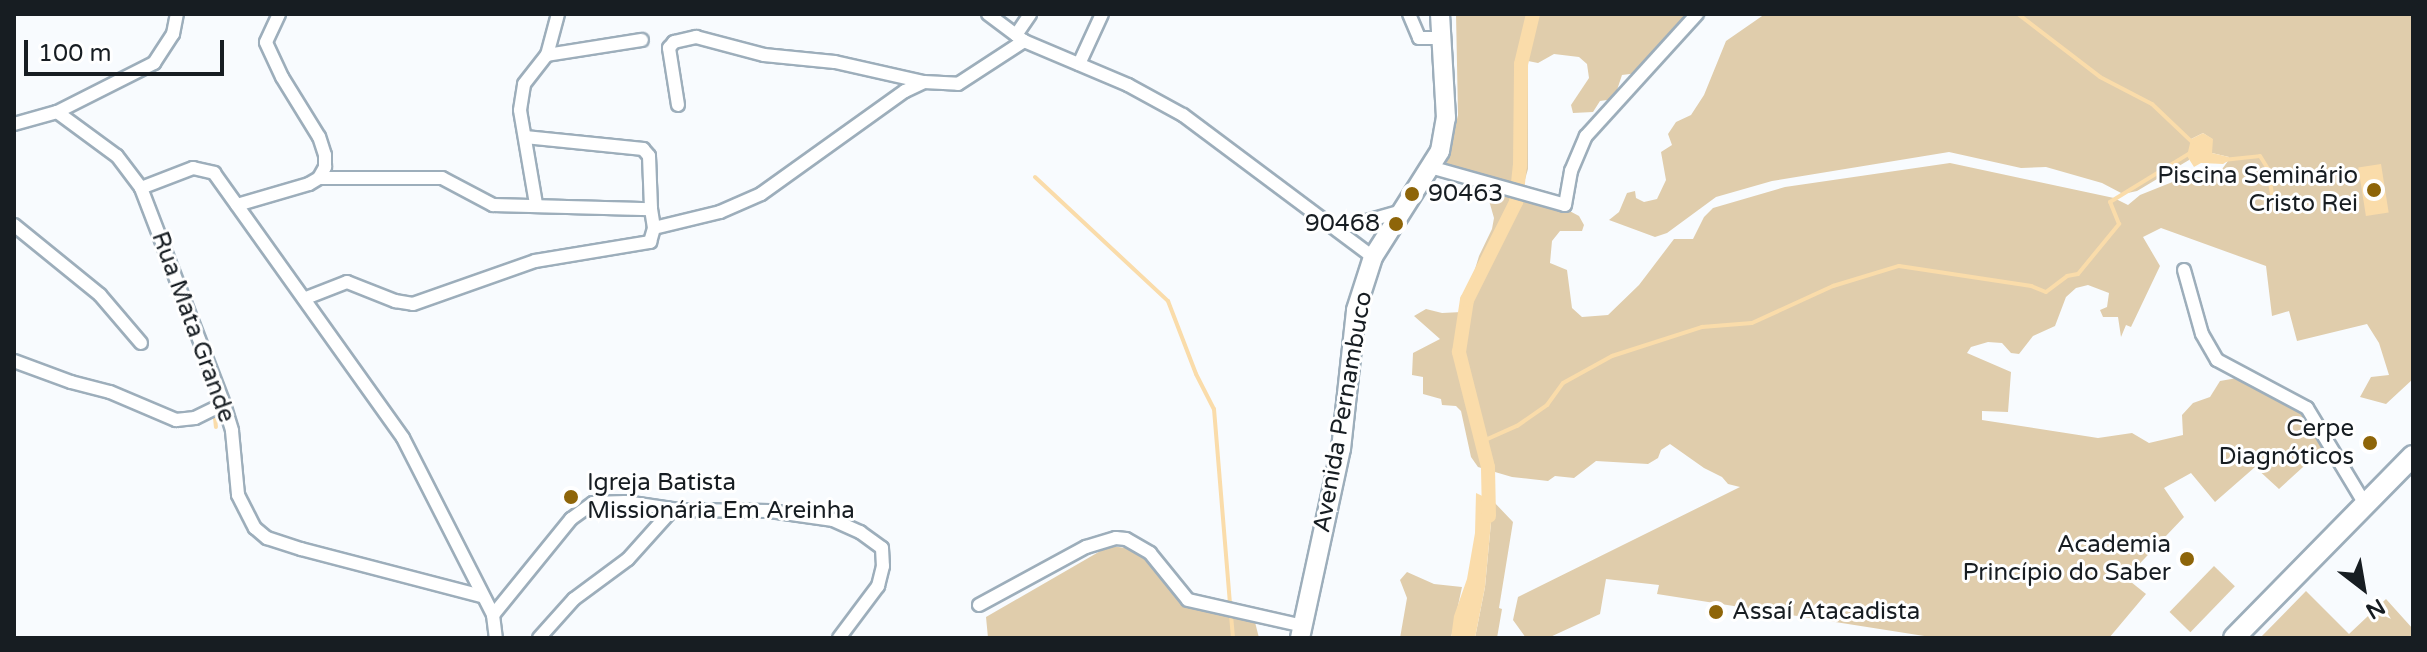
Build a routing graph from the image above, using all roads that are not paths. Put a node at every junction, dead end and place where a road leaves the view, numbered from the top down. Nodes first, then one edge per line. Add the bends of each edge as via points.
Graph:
1 (177, 14) edge
2 (279, 14) edge
3 (558, 14) edge
4 (988, 14) edge
5 (1030, 14) edge
6 (1102, 14) edge
7 (1409, 14) edge
8 (1440, 14) edge
9 (1697, 14) edge
10 (1020, 38) junction
11 (1441, 38) junction
12 (642, 40) dead end
13 (547, 55) junction
14 (1079, 64) junction
15 (924, 82) junction
16 (678, 105) dead end
17 (57, 112) junction
18 (14, 124) edge
19 (525, 137) junction
20 (1430, 167) junction
21 (319, 178) junction
22 (141, 188) junction
23 (536, 204) junction
24 (237, 205) junction
25 (651, 209) junction
26 (1402, 211) junction
27 (14, 225) edge
28 (654, 228) junction
29 (1339, 229) junction
30 (1373, 257) junction
31 (2184, 270) dead end
32 (306, 298) junction
33 (141, 343) dead end
34 (14, 361) edge
35 (224, 404) junction
36 (2413, 456) edge
37 (2365, 504) junction
38 (676, 510) junction
39 (482, 596) junction
40 (979, 605) dead end
41 (493, 615) junction
42 (1302, 632) edge
43 (496, 638) edge
44 (539, 638) edge
45 (839, 638) edge
46 (2234, 638) edge

1 - 17 street via 173,34 154,63
2 - 21 street via 266,42 319,137 325,155
3 - 13 street
4 - 10 street
5 - 10 street
6 - 14 street
7 - 11 street via 1419,38
8 - 11 street, Avenida Pernambuco
9 - 20 street via 1586,136 1571,171 1565,205
10 - 14 street
10 - 15 street via 958,84
11 - 20 street, Avenida Pernambuco via 1446,118 1440,151
12 - 13 street
13 - 19 street via 519,98
14 - 29 street via 1203,128
15 - 16 street via 835,62 764,55 696,37 669,48
15 - 28 street via 742,204
17 - 18 street
17 - 22 street, Rua Mata Grande via 117,156
19 - 23 street
19 - 25 street via 643,149 649,156
20 - 26 street, Avenida Pernambuco
21 - 23 street via 442,178 493,205
21 - 24 street
22 - 24 street via 193,168 214,173
22 - 35 street, Rua Mata Grande
23 - 25 street
24 - 32 street
25 - 28 street
26 - 29 street
26 - 30 street, Avenida Pernambuco
27 - 33 street via 100,295
28 - 32 street via 650,242 535,261 425,301 395,301 347,282
29 - 30 street
30 - 42 street, Avenida Pernambuco via 1356,310 1341,449
31 - 37 street via 2208,349 2230,370 2307,408
32 - 39 street via 403,438
34 - 35 street via 176,420 195,418
35 - 39 street, Rua Mata Grande via 241,507 261,533 301,549
36 - 37 main road
37 - 46 main road
38 - 41 street via 593,503 581,510
38 - 44 street via 628,559 574,599
38 - 45 street via 815,516 872,539 884,558 878,586
39 - 41 street
40 - 42 street via 1086,547 1116,538 1150,553 1188,600
41 - 43 street

